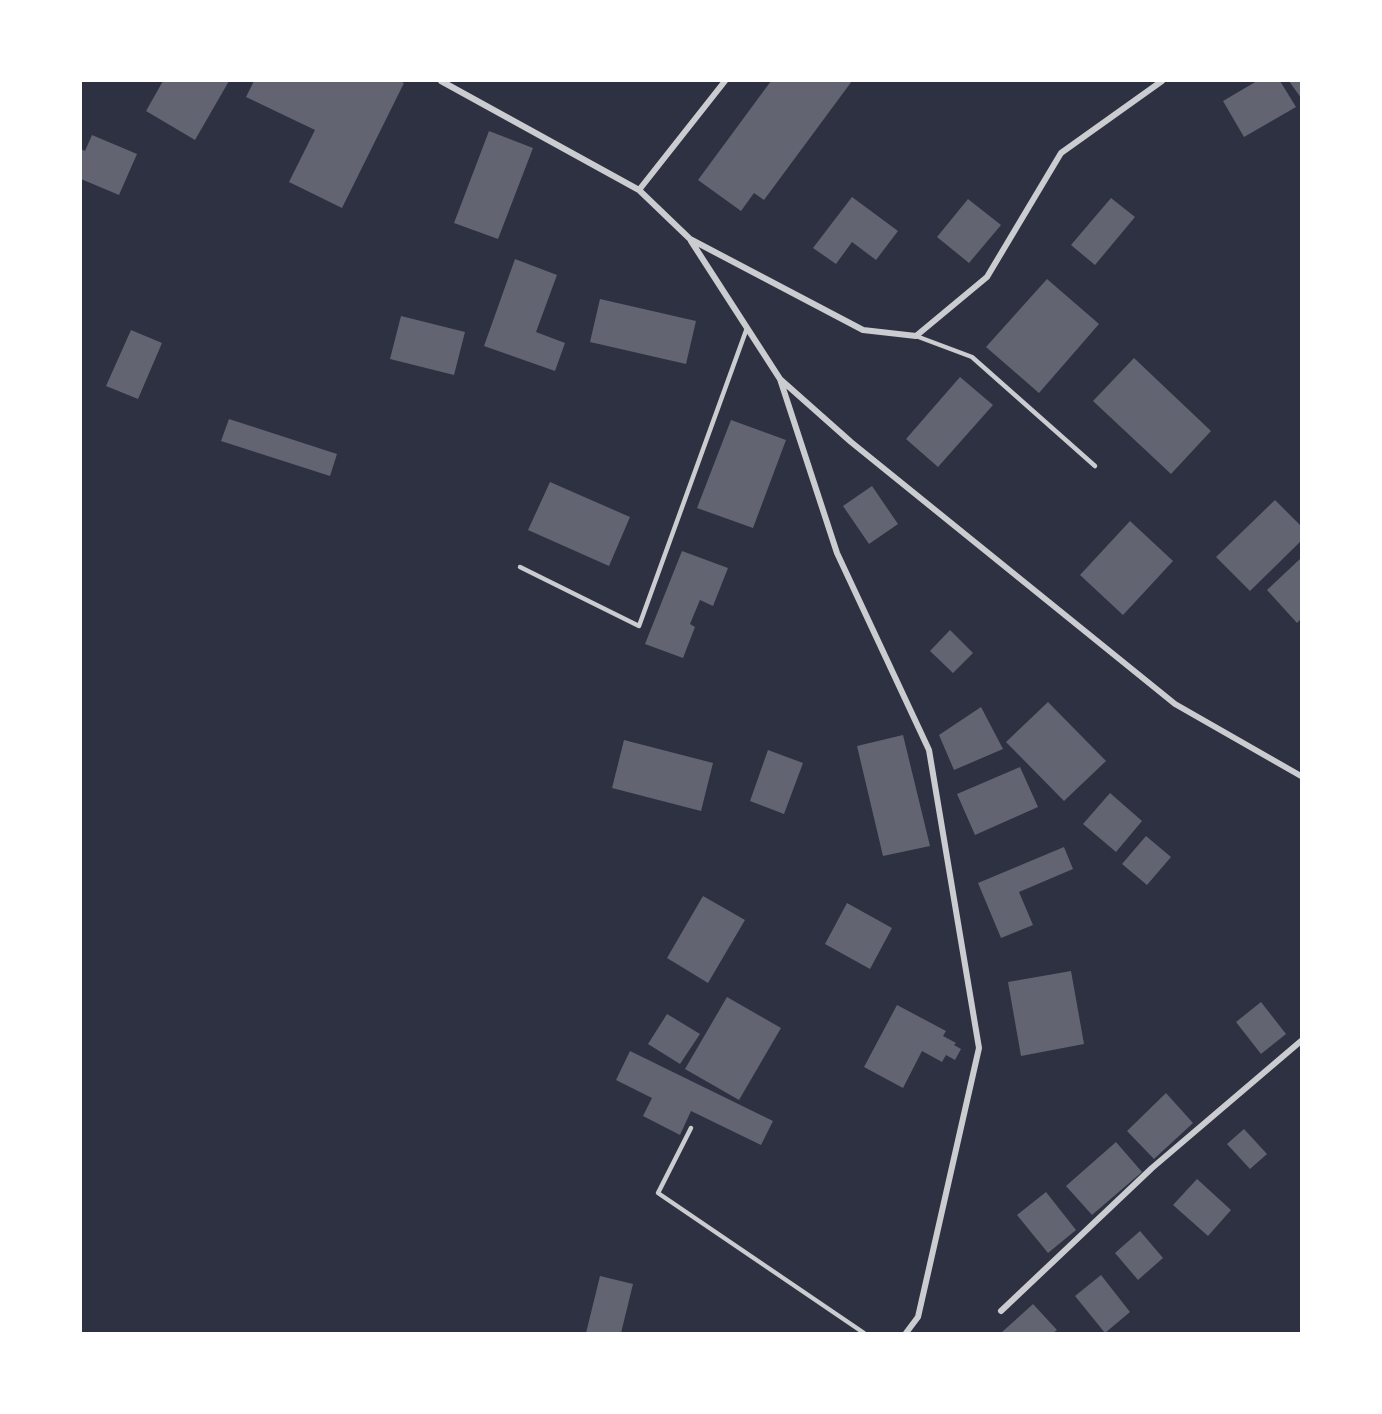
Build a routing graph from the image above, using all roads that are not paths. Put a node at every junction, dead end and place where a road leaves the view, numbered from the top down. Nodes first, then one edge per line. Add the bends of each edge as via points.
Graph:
1 (441, 81) edge
2 (724, 81) edge
3 (1162, 81) edge
4 (639, 190) junction
5 (690, 239) junction
6 (747, 328) junction
7 (916, 336) junction
8 (780, 379) junction
9 (1095, 466) dead end
10 (520, 567) dead end
11 (1301, 776) edge
12 (1301, 1041) edge
13 (691, 1128) dead end
14 (1001, 1311) dead end
15 (864, 1333) edge
16 (906, 1333) edge

1 - 4 street
2 - 4 street
3 - 7 street via 1061,153 987,277
4 - 5 street
5 - 6 street
5 - 7 street via 863,330
6 - 8 street
6 - 10 lane via 639,627
7 - 9 lane via 972,357
8 - 11 street via 851,442 1175,704
8 - 16 street via 837,552 929,750 979,1048 918,1317
12 - 14 street via 1152,1168
13 - 15 lane via 658,1193

